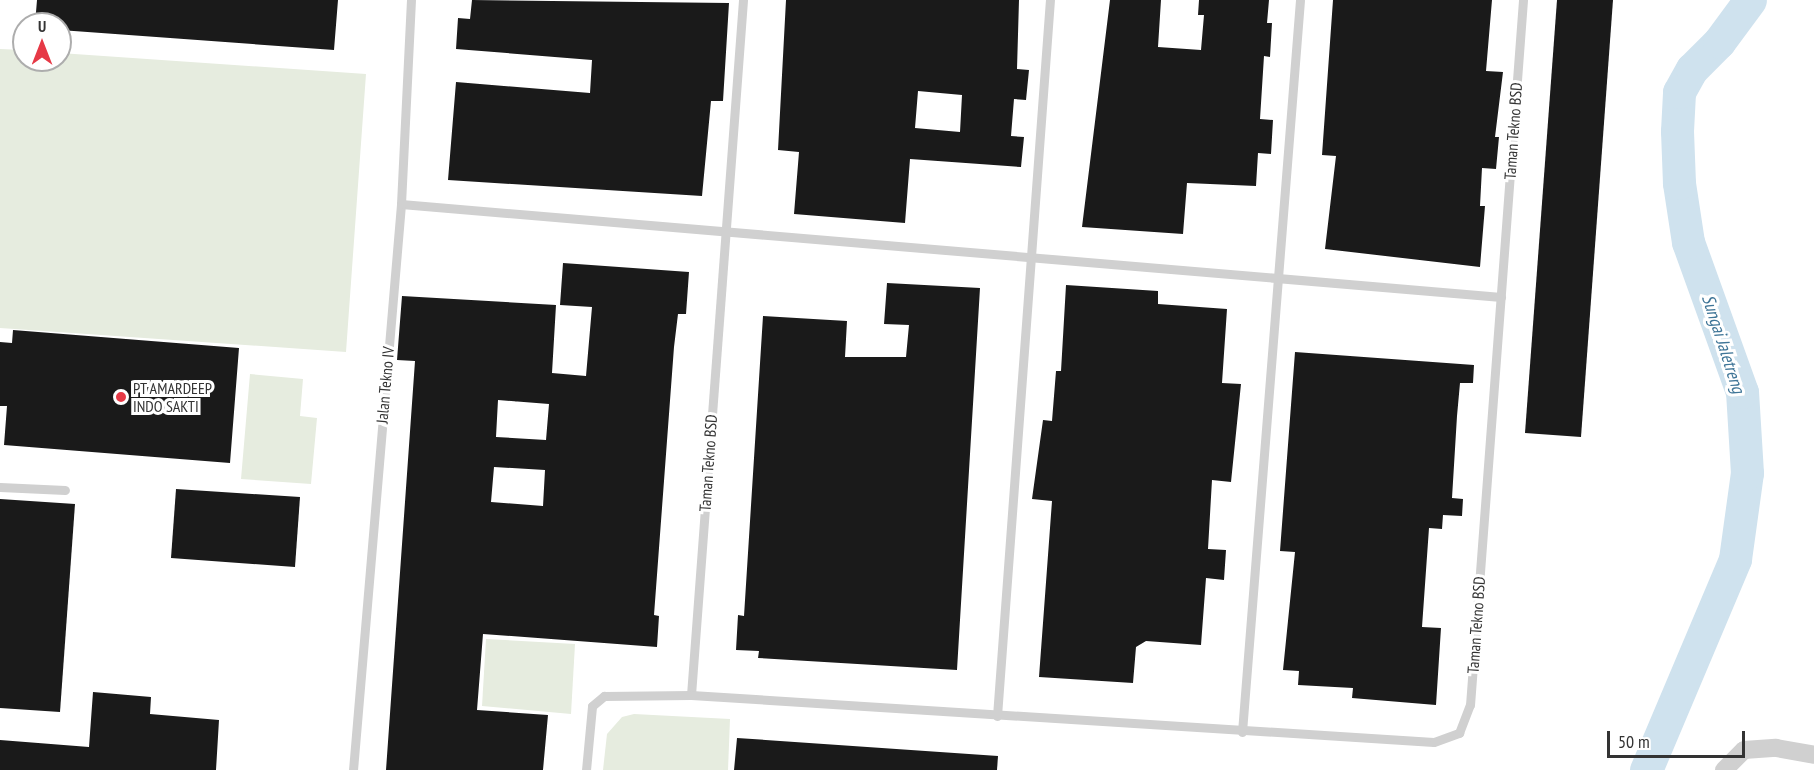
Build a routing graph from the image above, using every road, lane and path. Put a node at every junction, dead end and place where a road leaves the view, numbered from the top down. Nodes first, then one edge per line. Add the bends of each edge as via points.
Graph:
1 (411, 0) edge
2 (743, 0) edge
3 (1050, 0) edge
4 (1300, 0) edge
5 (1523, 0) edge
6 (400, 204) junction
7 (725, 231) junction
8 (1031, 258) junction
9 (1278, 280) junction
10 (1501, 297) junction
11 (0, 487) edge
12 (65, 490) dead end
13 (691, 695) junction
14 (997, 716) junction
15 (1242, 732) junction
16 (1814, 755) edge
17 (353, 770) edge
18 (586, 770) edge
19 (1724, 770) edge

1 - 6 lane, Jalan Tekno IV
2 - 7 lane, Taman Tekno BSD
3 - 8 lane
4 - 9 lane
5 - 10 lane, Taman Tekno BSD
6 - 7 lane
6 - 17 lane, Jalan Tekno IV
7 - 8 lane
7 - 13 lane, Taman Tekno BSD
8 - 9 lane
8 - 14 lane
9 - 10 lane
9 - 15 lane
10 - 15 lane, Taman Tekno BSD via 1470,705 1459,733 1434,742
11 - 12 lane
13 - 14 lane, Taman Tekno BSD
13 - 18 lane, Taman Tekno BSD via 598,699 592,706
14 - 15 lane, Taman Tekno BSD
16 - 19 street via 1776,748 1744,750

